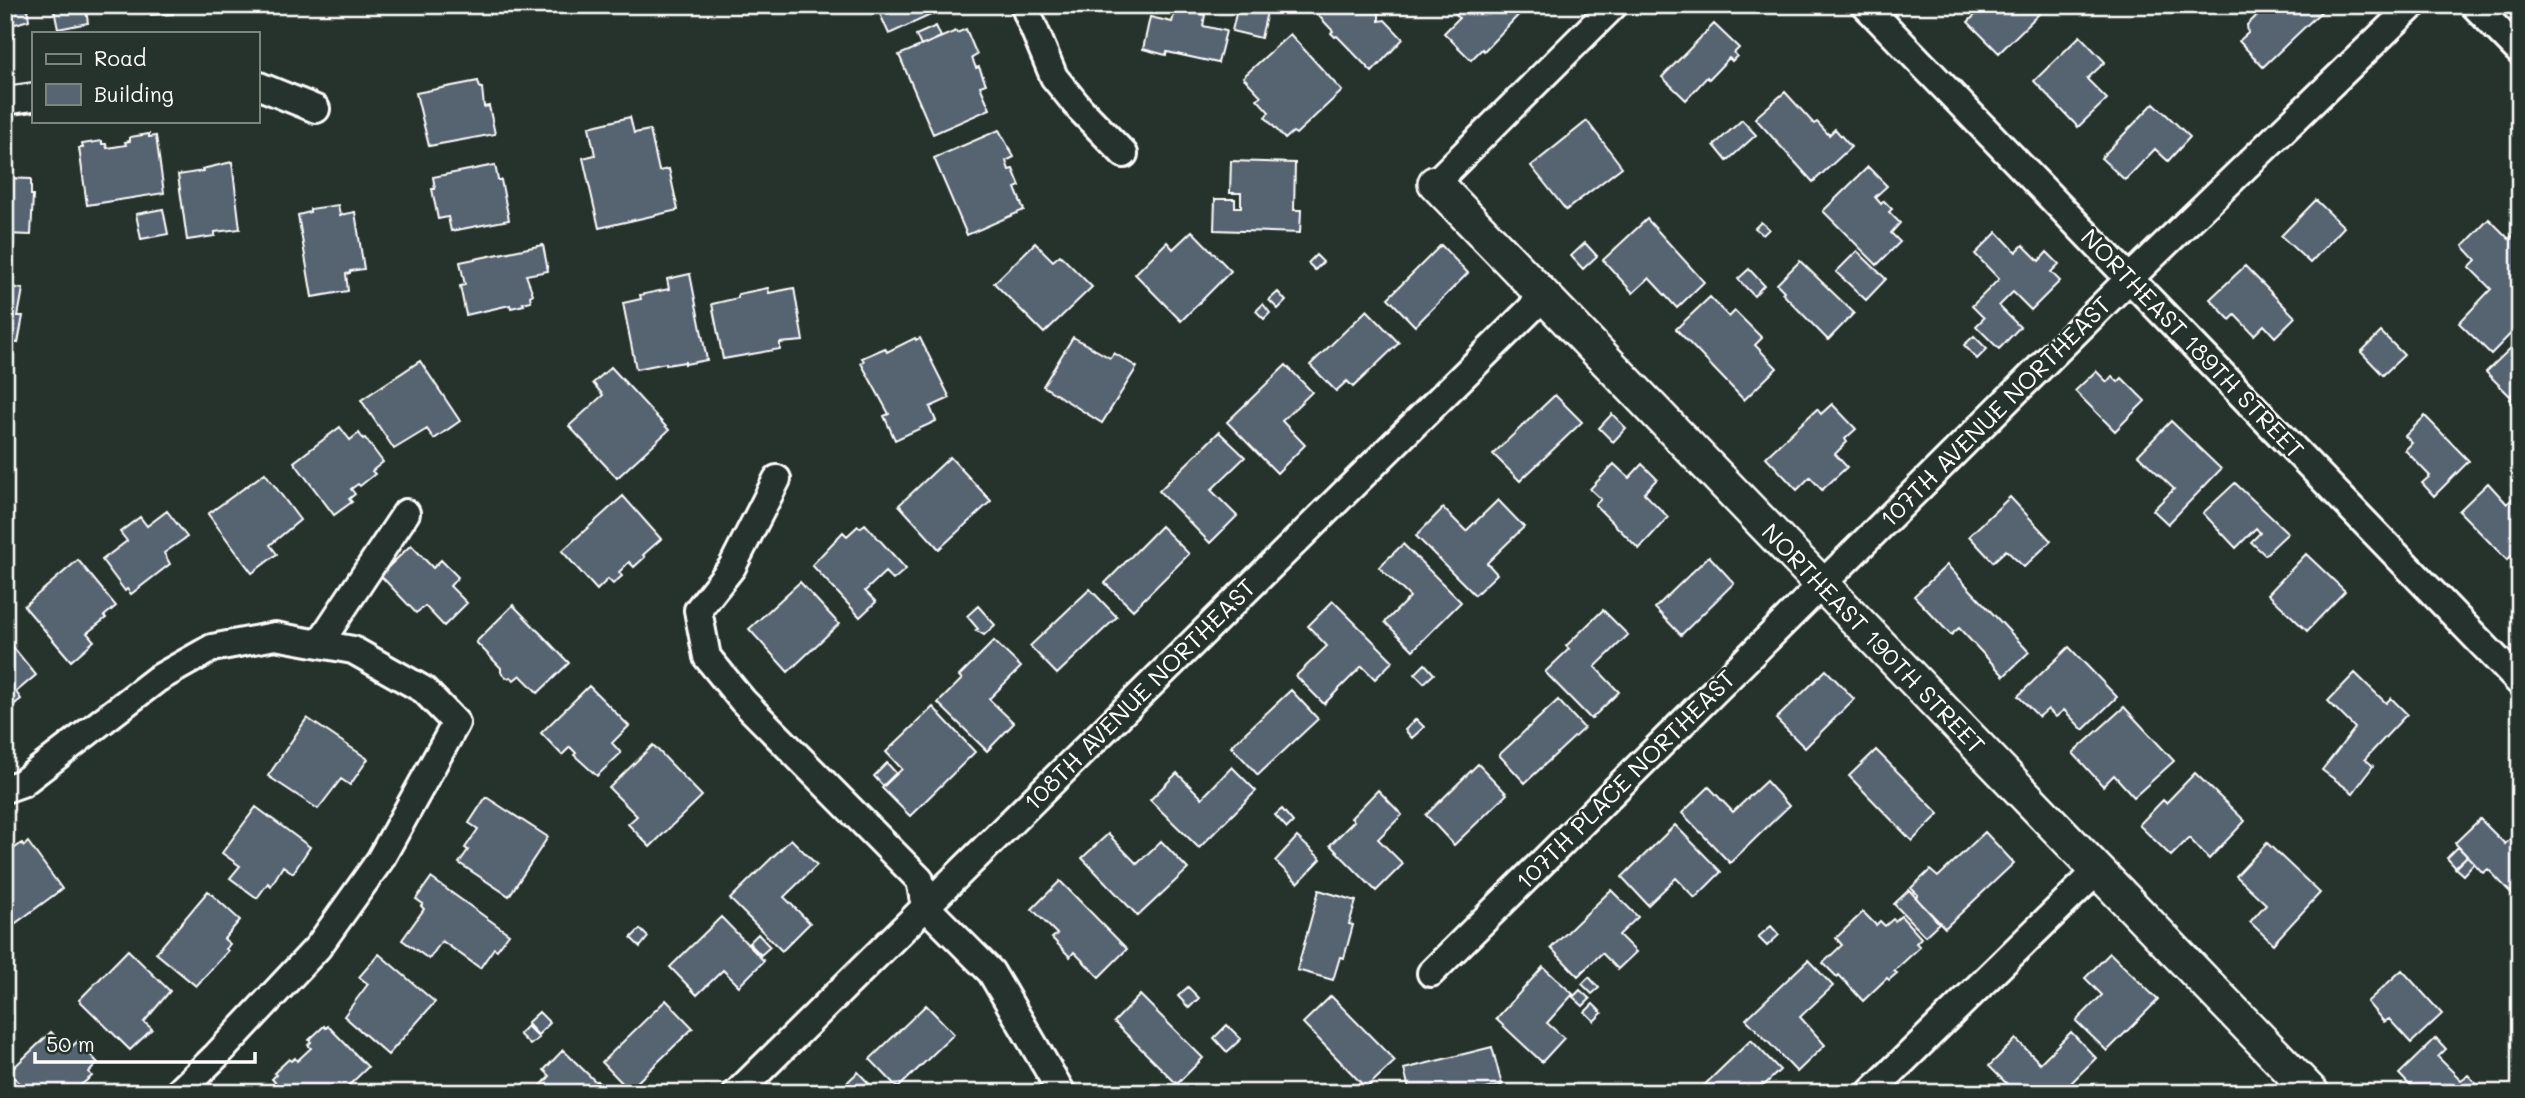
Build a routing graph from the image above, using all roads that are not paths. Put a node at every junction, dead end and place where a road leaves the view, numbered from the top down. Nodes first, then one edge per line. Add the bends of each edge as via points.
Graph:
1 (1024, 5) edge
2 (1614, 5) edge
3 (1865, 5) edge
4 (2413, 5) edge
5 (2474, 5) edge
6 (2520, 52) edge
7 (259, 86) edge
8 (32, 97) edge
9 (5, 101) edge
10 (316, 109) dead end
11 (1124, 154) dead end
12 (1435, 183) joint
13 (2129, 279) junction
14 (1543, 297) junction
15 (778, 479) dead end
16 (406, 513) dead end
17 (1822, 586) junction
18 (319, 644) junction
19 (2520, 683) edge
20 (5, 789) edge
21 (2097, 871) junction
22 (925, 906) junction
23 (1431, 973) dead end
24 (178, 1093) edge
25 (737, 1093) edge
26 (1062, 1093) edge
27 (1870, 1093) edge
28 (2312, 1093) edge

1 - 11 street via 1054,77
2 - 12 street
3 - 13 street, NORTHEAST 189TH STREET
4 - 13 street, 107TH AVENUE NORTHEAST
5 - 6 street
7 - 10 street
8 - 9 street
12 - 14 street, NORTHEAST 190TH STREET
13 - 17 street, 107TH AVENUE NORTHEAST
13 - 19 street, NORTHEAST 189TH STREET
14 - 17 street, NORTHEAST 190TH STREET
14 - 22 street, 108TH AVENUE NORTHEAST
15 - 22 street via 732,566 698,610 707,657 743,701 919,880
16 - 18 street
17 - 21 street, NORTHEAST 190TH STREET
17 - 23 street, 107TH PLACE NORTHEAST
18 - 20 street via 275,636 212,648 156,679 22,783
18 - 24 street via 353,650 424,690 456,723 380,860 318,947
21 - 27 street
21 - 28 street, NORTHEAST 190TH STREET
22 - 25 street, 108TH AVENUE NORTHEAST
22 - 26 street via 991,972

